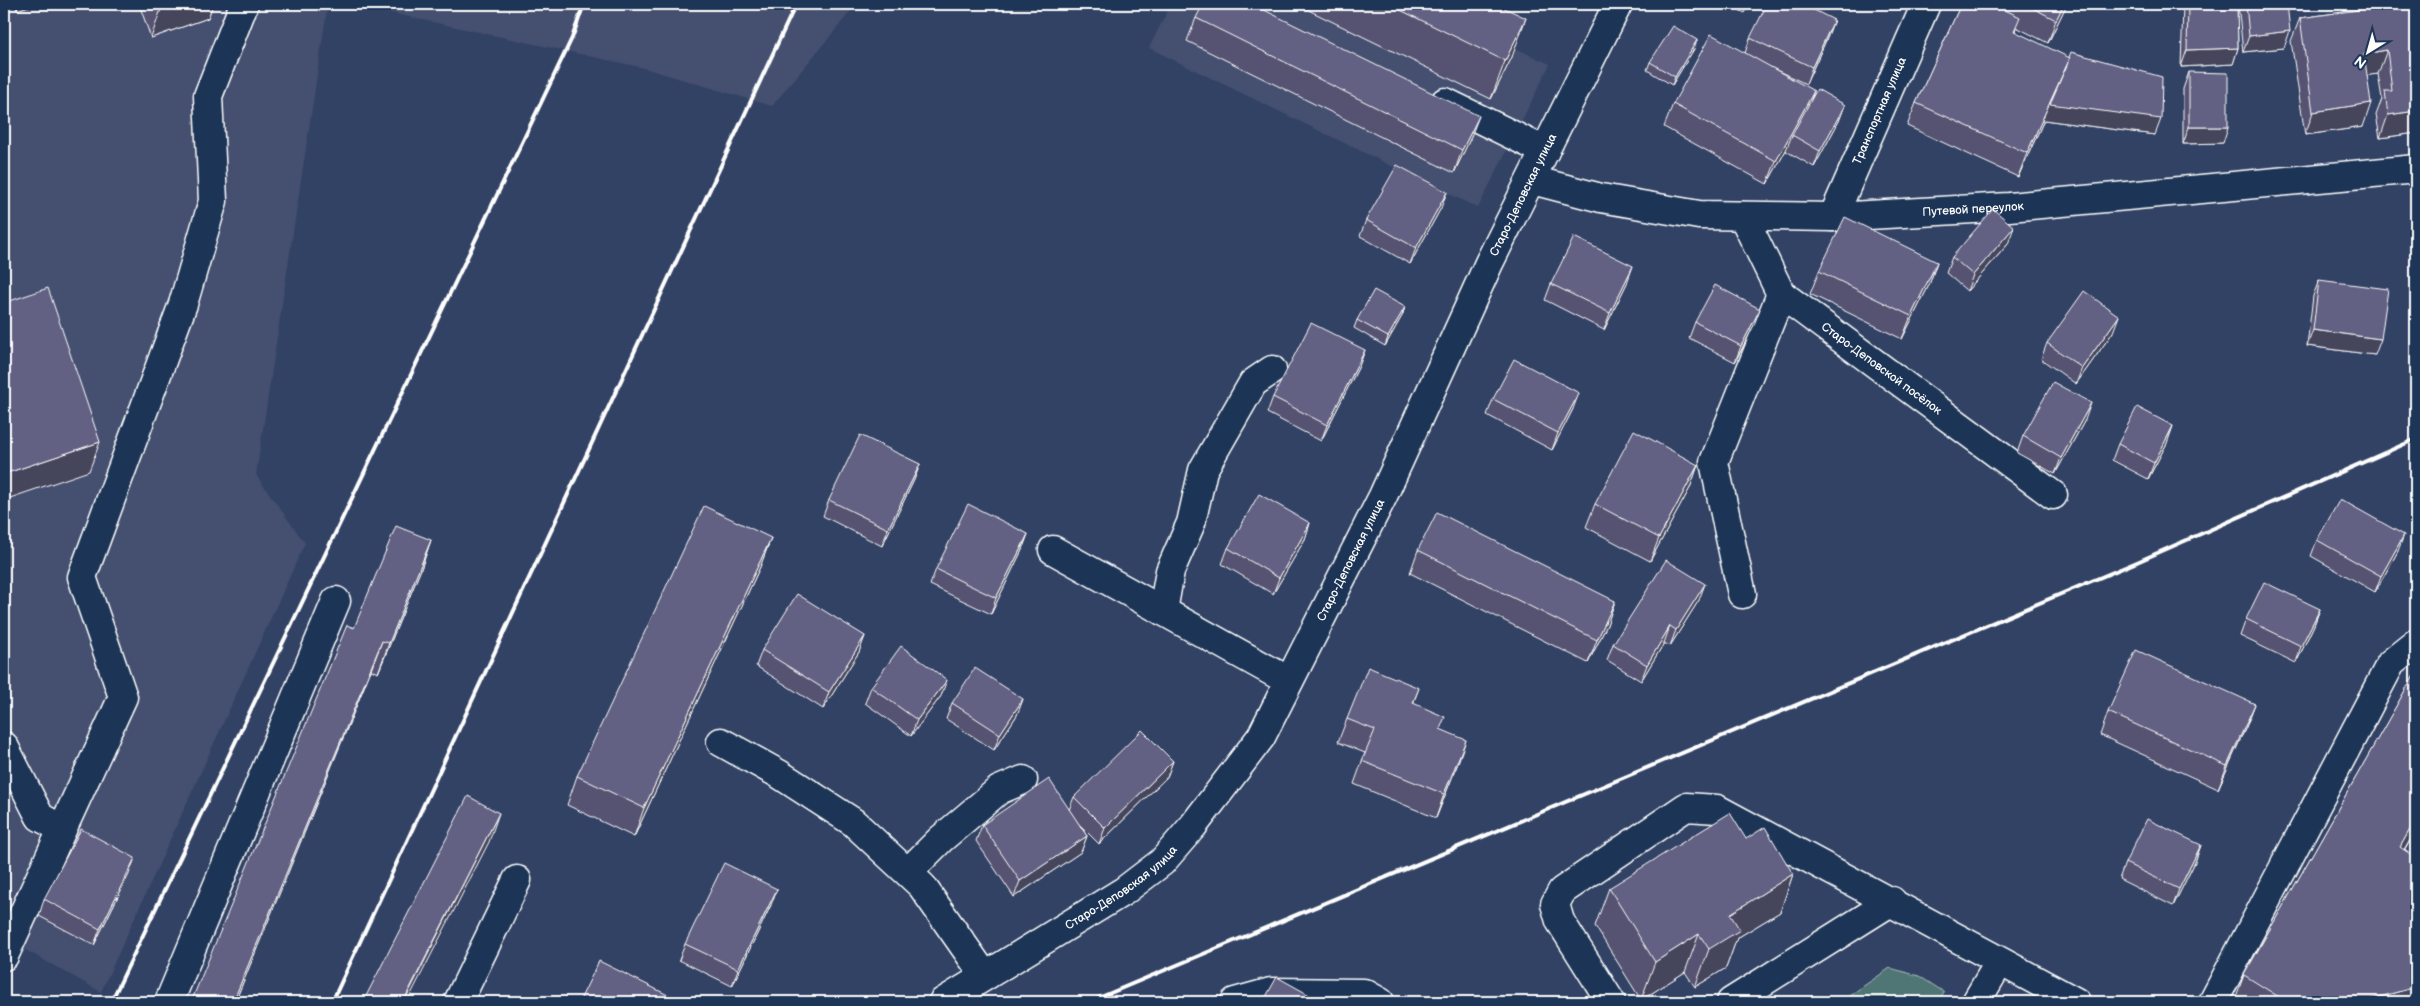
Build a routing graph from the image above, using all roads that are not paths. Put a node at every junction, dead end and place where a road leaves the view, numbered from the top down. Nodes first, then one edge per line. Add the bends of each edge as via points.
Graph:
1 (244, 4) edge
2 (1618, 4) edge
3 (1926, 4) edge
4 (1422, 90) edge
5 (1546, 151) junction
6 (2416, 169) edge
7 (1532, 180) junction
8 (1743, 216) junction
9 (1833, 217) junction
10 (1781, 294) junction
11 (1272, 370) dead end
12 (2052, 495) dead end
13 (1054, 550) dead end
14 (1742, 594) dead end
15 (336, 601) dead end
16 (1163, 611) junction
17 (2416, 643) edge
18 (1289, 681) junction
19 (722, 742) dead end
20 (4, 746) edge
21 (1023, 780) dead end
22 (62, 829) junction
23 (908, 872) junction
24 (517, 880) dead end
25 (1892, 901) junction
26 (4, 956) edge
27 (1999, 963) junction
28 (985, 976) junction
29 (169, 1002) edge
30 (458, 1002) edge
31 (943, 1002) edge
32 (1235, 1002) edge
33 (1380, 1002) edge
34 (1611, 1002) edge
35 (1731, 1002) edge
36 (1976, 1002) edge
37 (2076, 1002) edge
38 (2213, 1002) edge

1 - 22 street via 208,96 213,201 183,304 82,577 123,697
2 - 5 street, Старо-Деповская улица
3 - 9 street, Транспортная улица
4 - 5 street
5 - 7 street, Старо-Деповская улица
6 - 9 street, Путевой переулок via 2009,207
7 - 8 street, Путевой переулок via 1601,198 1699,215
7 - 18 street, Старо-Деповская улица via 1488,263 1383,496
8 - 9 street, Путевой переулок
8 - 10 street, Старо-Деповской посёлок
10 - 12 street, Старо-Деповской посёлок
10 - 14 street via 1714,462
11 - 16 street via 1253,383 1203,470 1192,523 1170,571
13 - 16 street
15 - 29 street
16 - 18 street
17 - 38 street via 2390,662
18 - 28 street, Старо-Деповская улица via 1261,737 1162,862 1124,891
19 - 23 street via 853,822
20 - 22 street via 40,818
21 - 23 street via 999,790 941,838
22 - 26 street
23 - 28 street via 922,886
24 - 30 street
25 - 27 street
25 - 34 street via 1717,809 1686,808 1562,891 1555,904 1560,921
25 - 35 street
27 - 36 street
27 - 37 street
28 - 31 street, Старо-Деповская улица
32 - 33 street via 1271,992 1364,993

